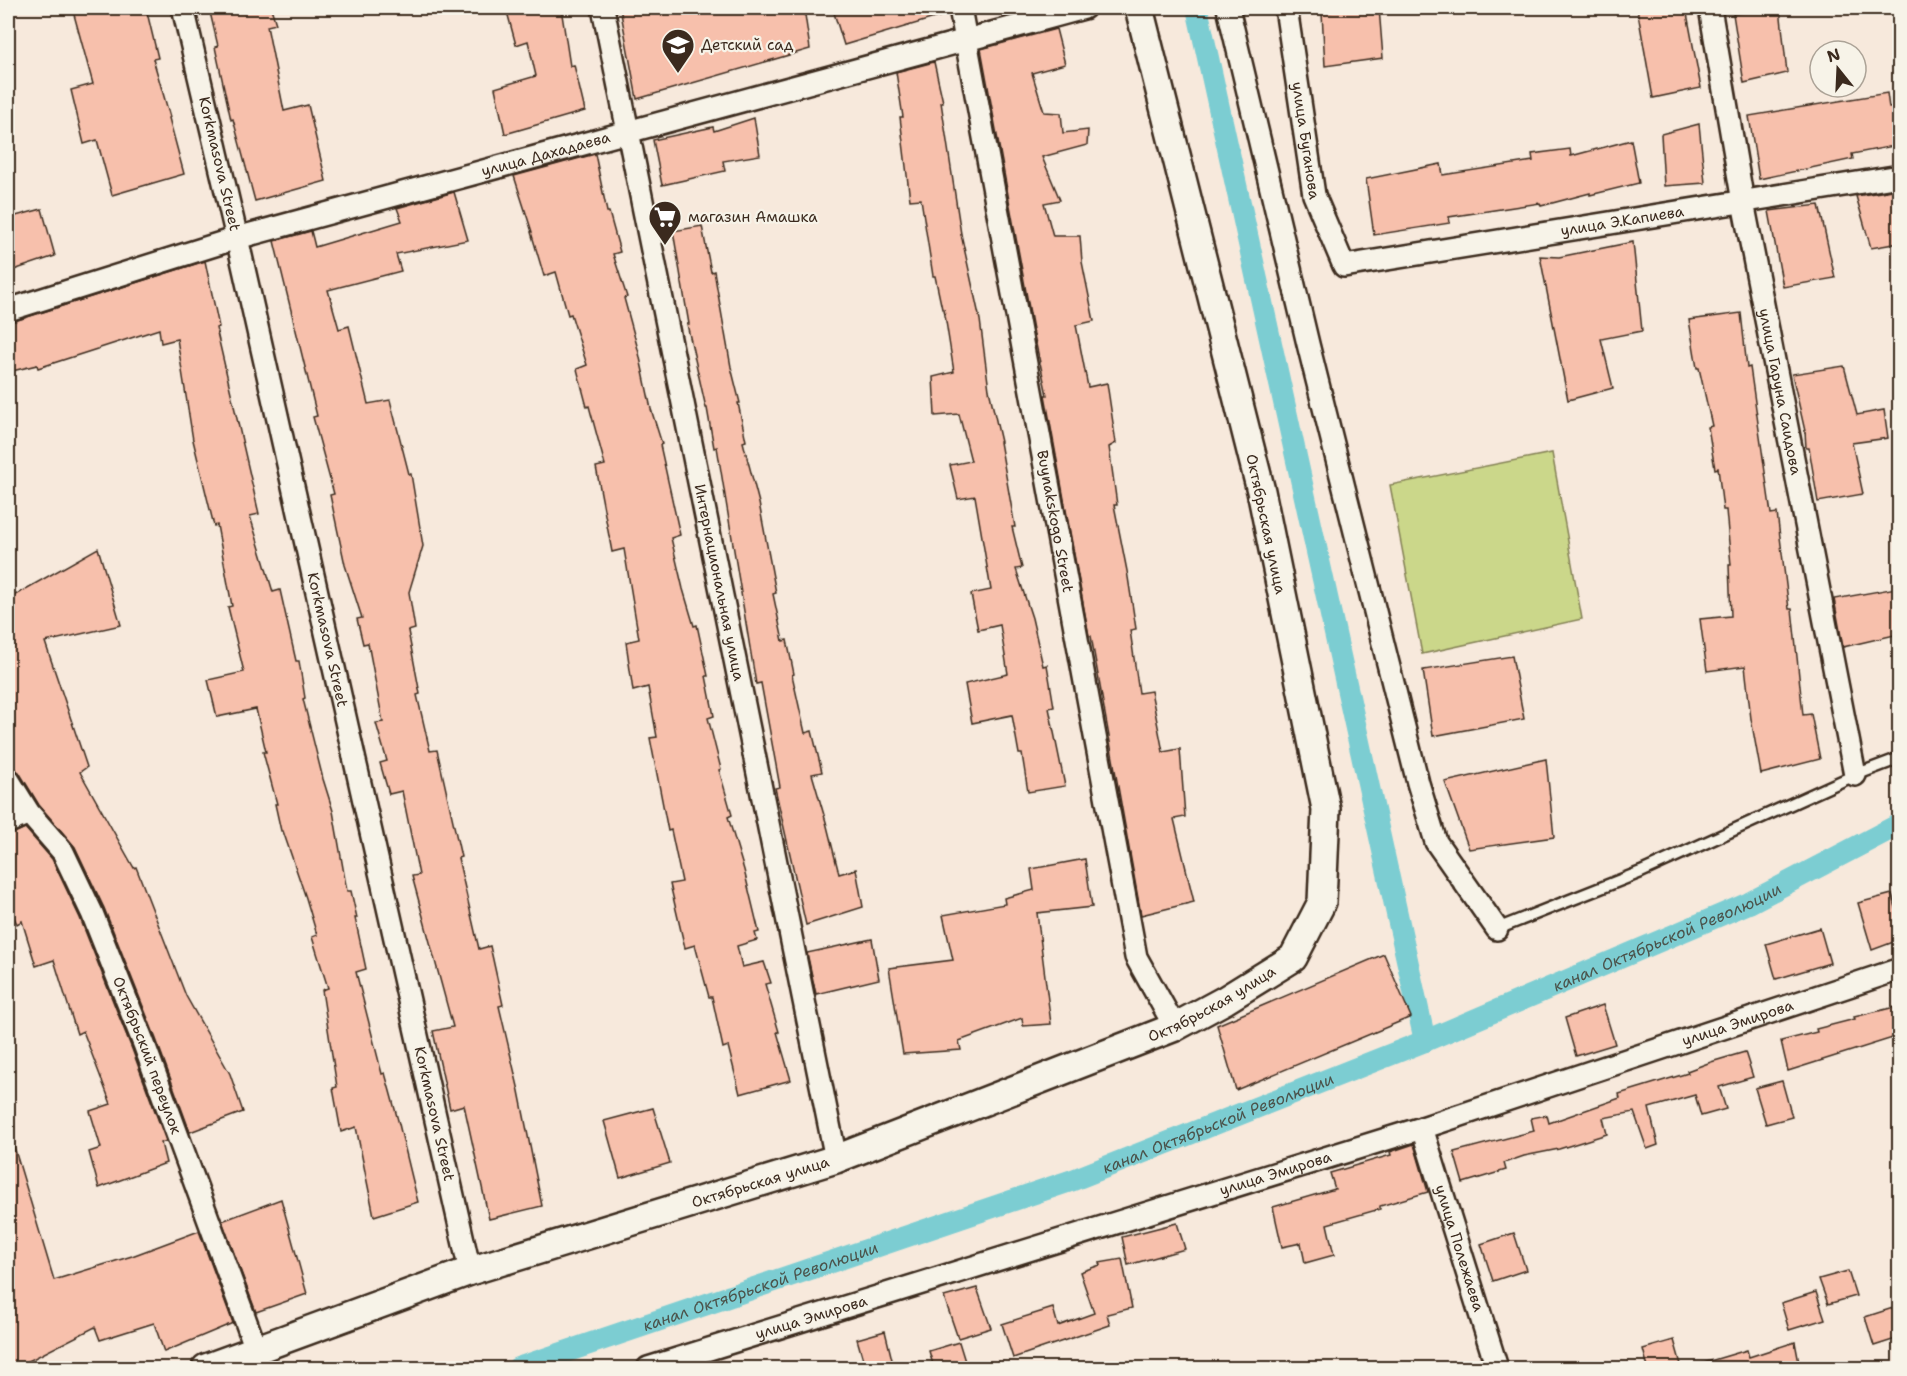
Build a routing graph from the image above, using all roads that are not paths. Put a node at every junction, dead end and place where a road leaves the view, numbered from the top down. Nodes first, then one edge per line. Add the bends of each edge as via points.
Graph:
1 (183, 8) edge
2 (603, 8) edge
3 (960, 8) edge
4 (1084, 8) edge
5 (1139, 8) edge
6 (1228, 8) edge
7 (1286, 8) edge
8 (1710, 8) edge
9 (966, 40) junction
10 (628, 130) junction
11 (1899, 176) edge
12 (1743, 202) junction
13 (237, 238) junction
14 (1344, 266) joint
15 (8, 310) edge
16 (1899, 758) edge
17 (1856, 775) junction
18 (8, 779) edge
19 (29, 813) junction
20 (8, 822) edge
21 (1497, 929) joint
22 (1899, 969) edge
23 (1175, 1027) junction
24 (1422, 1128) junction
25 (836, 1159) junction
26 (470, 1271) junction
27 (256, 1349) junction
28 (206, 1368) edge
29 (648, 1368) edge
30 (1497, 1368) edge

1 - 13 street, Korkmasova Street
2 - 10 street, Интернациональная улица
3 - 9 street, Buynakskogo Street
4 - 9 street, улица Дахадаева
5 - 23 street, Октябрьская улица via 1261,491 1326,809 1322,902 1293,958
6 - 21 street via 1421,793 1436,842
7 - 14 street, улица Буганова via 1314,195
8 - 12 street, улица Гаруна Саидова
9 - 10 street, улица Дахадаева
9 - 23 street, Buynakskogo Street via 1136,957
10 - 13 street, улица Дахадаева
10 - 25 street, Интернациональная улица
11 - 12 street, улица Э.Капиева
12 - 14 street, улица Э.Капиева
12 - 17 street, улица Гаруна Саидова
13 - 15 street, улица Дахадаева
13 - 26 street, Korkmasova Street
16 - 17 lane
17 - 21 lane via 1641,872
18 - 19 street, Октябрьский переулок
19 - 20 street
19 - 27 street, Октябрьский переулок via 63,852 92,913
22 - 24 street, улица Эмирова
23 - 25 street, Октябрьская улица
24 - 29 street, улица Эмирова
24 - 30 street, улица Полежаева
25 - 26 street, Октябрьская улица
26 - 27 street, Октябрьская улица
27 - 28 street, Октябрьская улица

